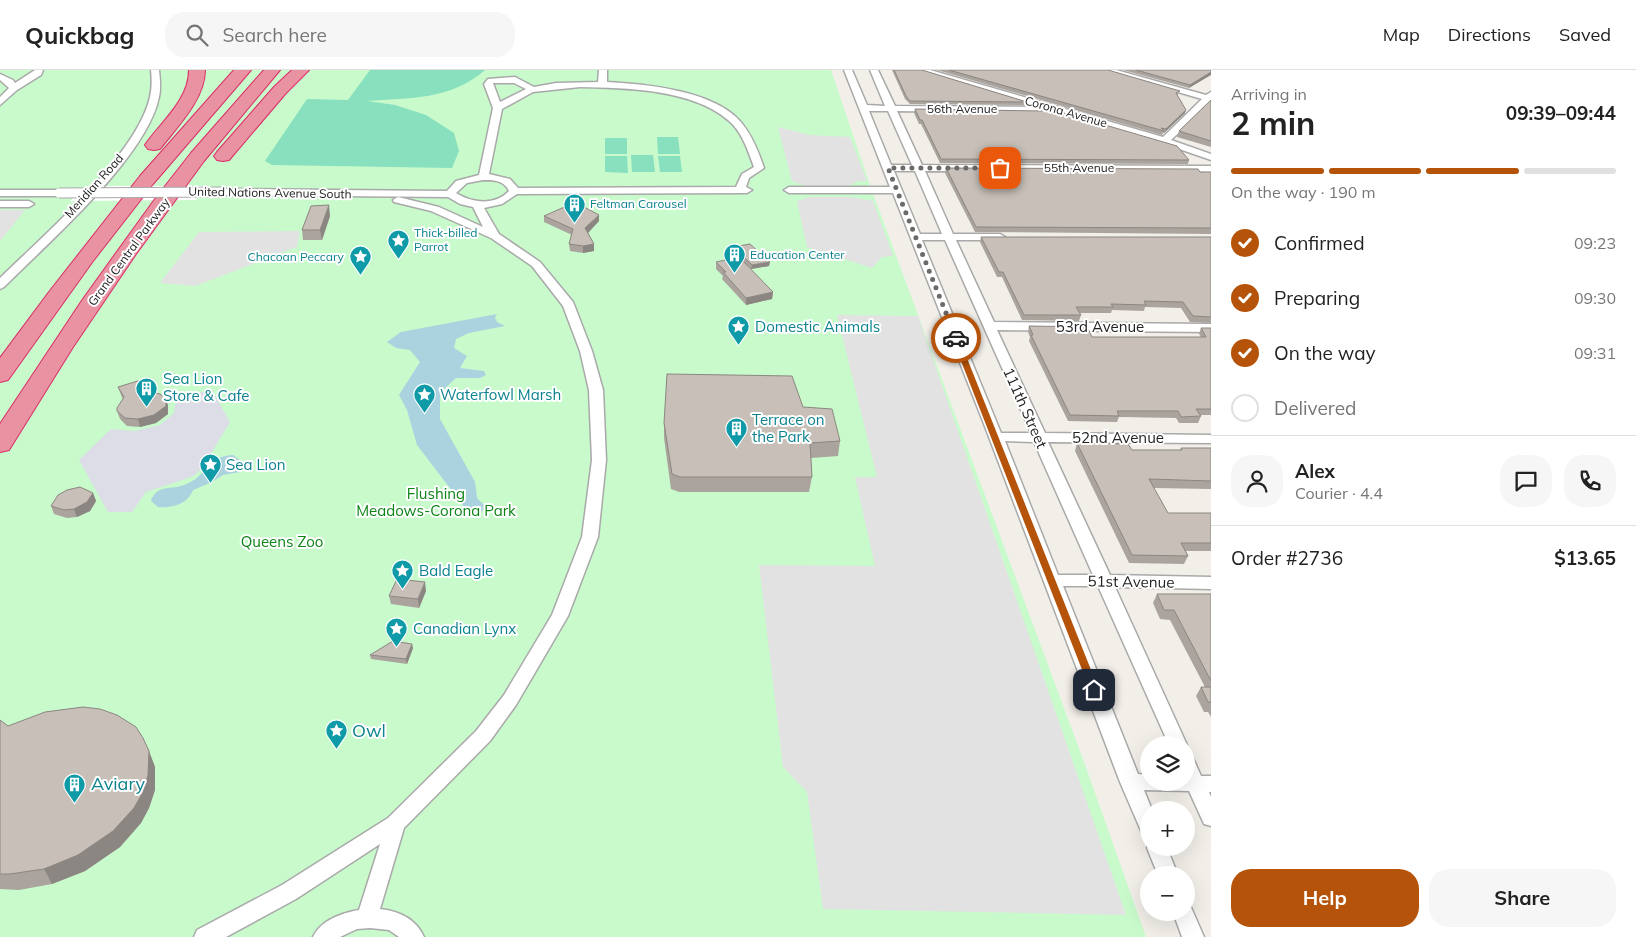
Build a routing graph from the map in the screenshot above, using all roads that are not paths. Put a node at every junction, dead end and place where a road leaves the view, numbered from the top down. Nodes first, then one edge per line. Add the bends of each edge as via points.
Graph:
1 (155, 70) edge
2 (197, 70) edge
3 (243, 70) edge
4 (272, 70) edge
5 (295, 70) edge
6 (301, 70) edge
7 (602, 70) edge
8 (848, 70) edge
9 (874, 70) edge
10 (920, 70) edge
11 (1106, 70) edge
12 (39, 72) edge
13 (0, 77) edge
14 (213, 77) dead end
15 (602, 85) junction
16 (14, 88) junction
17 (280, 90) junction
18 (534, 90) junction
19 (1210, 97) edge
20 (0, 102) edge
21 (498, 108) junction
22 (864, 108) junction
23 (891, 108) junction
24 (1060, 110) junction
25 (176, 116) junction
26 (1165, 140) junction
27 (1211, 157) edge
28 (888, 168) junction
29 (918, 168) junction
30 (1211, 169) edge
31 (483, 177) junction
32 (789, 190) dead end
33 (896, 190) junction
34 (514, 191) junction
35 (0, 193) edge
36 (320, 194) junction
37 (450, 194) junction
38 (0, 204) edge
39 (28, 204) dead end
40 (477, 204) junction
41 (495, 236) junction
42 (915, 236) junction
43 (949, 237) junction
44 (1014, 237) edge
45 (0, 285) edge
46 (79, 323) junction
47 (37, 324) junction
48 (989, 326) junction
49 (1211, 328) edge
50 (0, 375) edge
51 (996, 437) junction
52 (1039, 438) junction
53 (1211, 439) edge
54 (0, 444) edge
55 (1051, 580) junction
56 (1105, 582) junction
57 (1211, 583) edge
58 (1174, 736) edge
59 (1195, 774) edge
60 (1130, 782) junction
61 (1203, 784) edge
62 (1140, 806) edge
63 (1211, 818) edge
64 (395, 824) junction
65 (368, 917) junction
66 (1186, 921) edge
67 (205, 937) edge
68 (324, 937) edge
69 (413, 937) edge
70 (1192, 937) edge

1 - 45 street, Meridian Road via 156,91 152,106 132,141 97,186
2 - 25 highway via 195,86
3 - 47 highway, Grand Central Parkway via 150,177
4 - 46 highway, Grand Central Parkway via 184,176
5 - 17 highway
6 - 17 highway
7 - 15 street
8 - 22 street
9 - 23 street, 111th Street
10 - 24 street, Corona Avenue
11 - 19 street
12 - 16 street
13 - 16 street
14 - 25 highway
15 - 18 street
15 - 34 street, United Nations Avenue South via 635,87 687,97 712,106 731,117 743,132 759,168 743,177 743,190
16 - 20 street
17 - 46 highway
18 - 21 street
18 - 21 street via 515,80 491,81 488,84
19 - 26 street
21 - 31 street
22 - 23 street, 56th Avenue
22 - 28 street
23 - 24 street, 56th Avenue
23 - 29 street, 111th Street
24 - 26 street, Corona Avenue
25 - 47 highway via 125,185
26 - 27 street, Corona Avenue
28 - 29 street, 55th Avenue
28 - 33 street
29 - 30 street, 55th Avenue
29 - 43 street, 111th Street
31 - 34 street via 505,180
31 - 37 street via 461,181
32 - 33 street
33 - 42 street
34 - 40 street, United Nations Avenue South via 502,201
35 - 36 street, United Nations Avenue South, bridge
36 - 37 street, United Nations Avenue South
36 - 41 street via 385,197 436,209
37 - 40 street, United Nations Avenue South via 467,203
38 - 39 street
40 - 41 street via 482,218
41 - 64 street via 536,264 569,306 586,351 596,390 599,460 590,537 560,616 510,700 483,736
42 - 43 street
42 - 51 street
43 - 44 street
43 - 48 street, 111th Street
46 - 54 highway, Grand Central Parkway
47 - 50 highway, Grand Central Parkway
48 - 49 street, 53rd Avenue
48 - 52 street, 111th Street
51 - 52 street, 52nd Avenue
51 - 55 street
52 - 53 street, 52nd Avenue
52 - 56 street, 111th Street
55 - 56 street, 51st Avenue
55 - 60 street
56 - 57 street, 51st Avenue
56 - 58 street, 111th Street
59 - 61 street
60 - 61 street
60 - 62 street
61 - 63 street
64 - 65 street
64 - 67 street via 289,892
65 - 68 street via 346,923
65 - 69 street via 391,920 410,931
66 - 70 street

